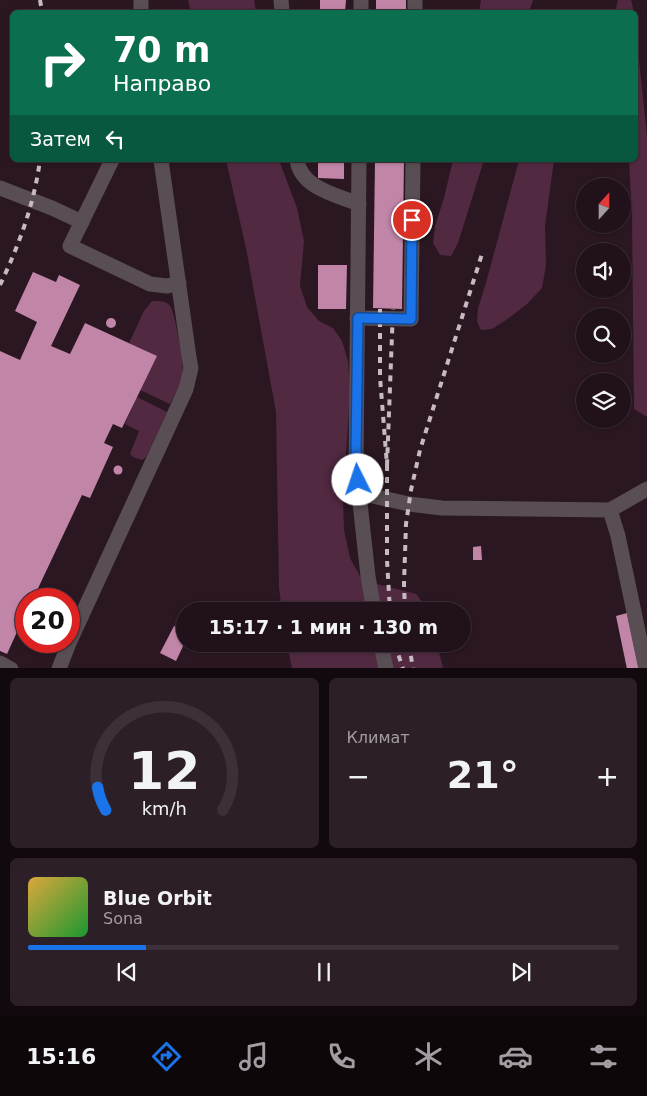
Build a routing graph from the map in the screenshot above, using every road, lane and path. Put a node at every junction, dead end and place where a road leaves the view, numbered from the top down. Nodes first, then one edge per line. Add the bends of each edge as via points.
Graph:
1 (111, 162) edge
2 (161, 162) edge
3 (297, 162) edge
4 (359, 162) edge
5 (413, 162) edge
6 (0, 188) edge
7 (359, 204) junction
8 (82, 222) junction
9 (178, 283) junction
10 (358, 318) junction
11 (647, 489) edge
12 (359, 493) junction
13 (610, 510) junction
14 (372, 602) edge
15 (383, 652) edge
16 (0, 663) edge
17 (11, 668) edge
18 (59, 668) edge
19 (386, 668) edge
20 (646, 668) edge

1 - 8 lane
2 - 9 lane
3 - 7 lane via 298,169 312,185
4 - 7 lane
5 - 10 lane via 411,319
6 - 8 lane
7 - 10 lane
8 - 9 lane via 70,246 150,284 168,286
9 - 18 lane via 190,378
10 - 12 lane via 356,458
11 - 13 lane
12 - 13 lane via 442,508
12 - 14 lane
13 - 20 lane
15 - 19 lane
16 - 17 lane

